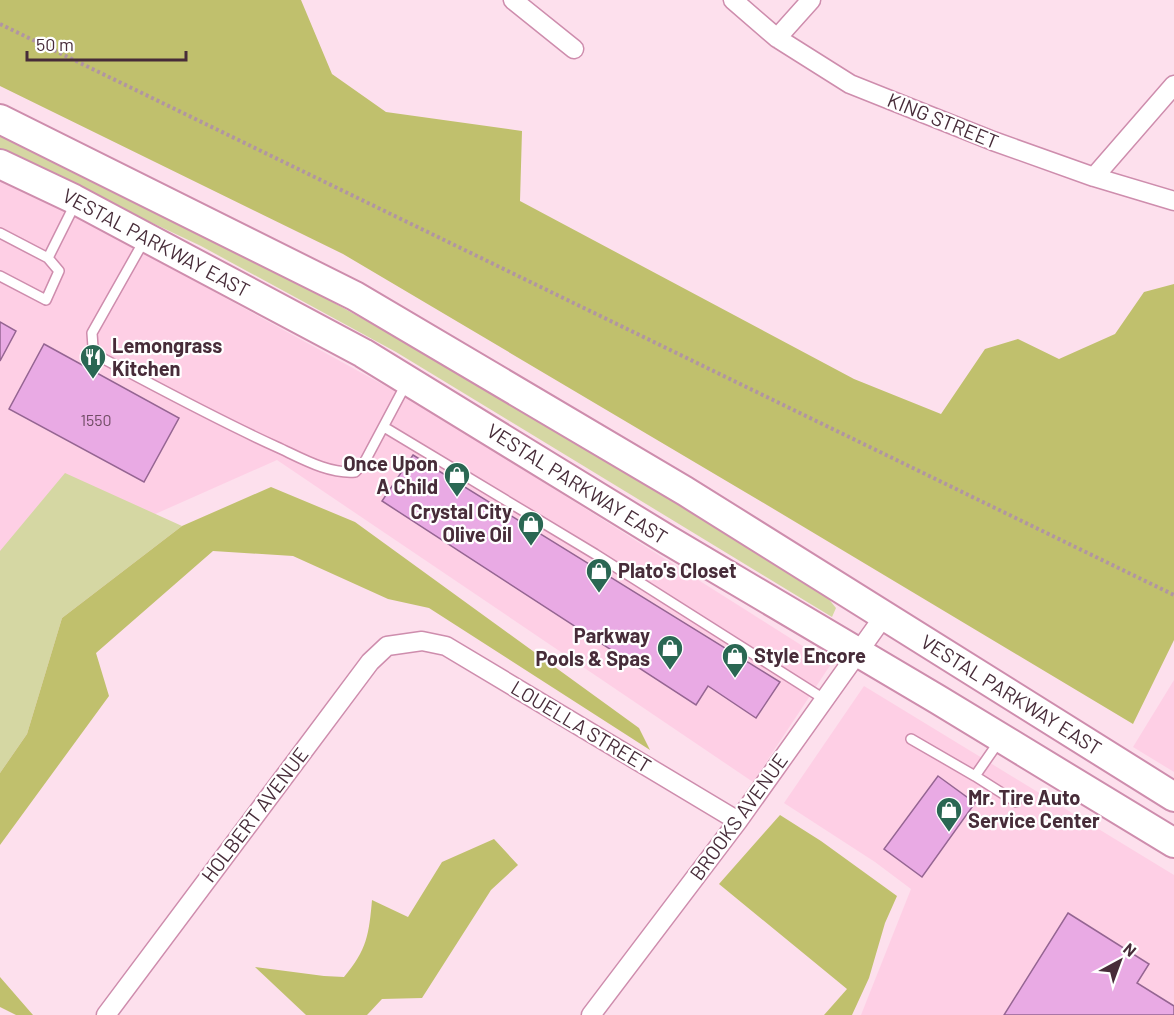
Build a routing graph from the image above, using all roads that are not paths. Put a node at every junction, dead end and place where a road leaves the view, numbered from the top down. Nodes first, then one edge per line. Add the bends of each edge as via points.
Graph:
1 (513, 0) edge
2 (733, 0) edge
3 (811, 0) edge
4 (777, 38) junction
5 (574, 49) dead end
6 (1174, 85) edge
7 (0, 119) edge
8 (0, 164) edge
9 (1094, 177) junction
10 (76, 200) junction
11 (1174, 201) edge
12 (0, 233) edge
13 (146, 237) junction
14 (48, 258) junction
15 (0, 276) edge
16 (408, 380) junction
17 (384, 427) junction
18 (884, 616) junction
19 (422, 641) joint
20 (857, 652) junction
21 (824, 699) junction
22 (1001, 738) junction
23 (911, 739) dead end
24 (975, 776) junction
25 (1174, 797) edge
26 (1016, 802) dead end
27 (738, 821) junction
28 (1174, 843) edge
29 (106, 1015) edge
30 (591, 1015) edge

1 - 5 street
2 - 4 street, KING STREET
3 - 4 street
4 - 9 street, KING STREET via 850,84
6 - 9 street
7 - 18 main road, VESTAL PARKWAY EAST via 355,296 675,485
8 - 10 main road, VESTAL PARKWAY EAST
9 - 11 street, KING STREET
10 - 13 main road, VESTAL PARKWAY EAST
10 - 14 lane
12 - 14 lane
13 - 16 main road, VESTAL PARKWAY EAST
13 - 17 lane via 92,333 93,346 100,357 246,433 342,473 355,472 364,463
14 - 15 lane via 59,271 46,300
16 - 17 lane
16 - 20 main road, VESTAL PARKWAY EAST
17 - 21 lane
18 - 20 street, BROOKS AVENUE
18 - 25 main road, VESTAL PARKWAY EAST
19 - 27 street, LOUELLA STREET via 446,646
19 - 29 street, HOLBERT AVENUE via 387,646 370,662
20 - 21 street, BROOKS AVENUE
20 - 22 main road, VESTAL PARKWAY EAST
21 - 27 street, BROOKS AVENUE
22 - 24 lane
22 - 28 main road, VESTAL PARKWAY EAST
23 - 24 lane
24 - 26 lane
27 - 30 street, BROOKS AVENUE

